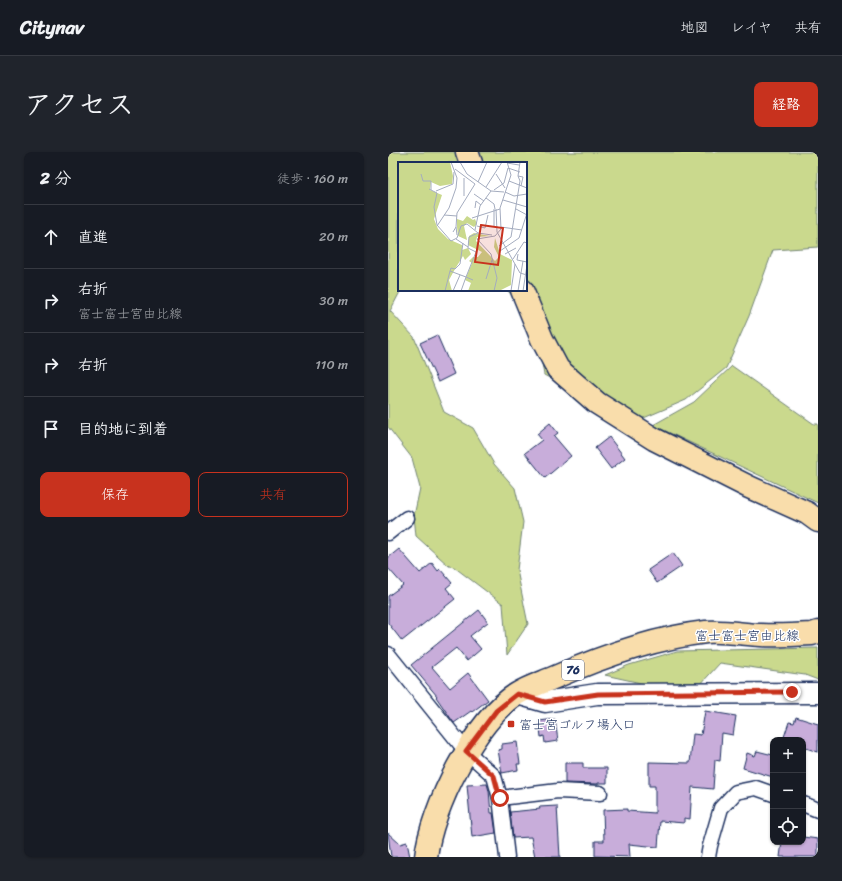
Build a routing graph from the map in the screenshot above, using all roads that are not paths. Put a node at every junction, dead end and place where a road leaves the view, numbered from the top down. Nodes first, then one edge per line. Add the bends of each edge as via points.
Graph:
1 (467, 152) edge
2 (471, 162) edge
3 (522, 291) edge
4 (407, 518) dead end
5 (818, 521) edge
6 (388, 533) edge
7 (818, 632) edge
8 (389, 658) edge
9 (818, 693) edge
10 (517, 694) junction
11 (466, 751) junction
12 (600, 793) dead end
13 (770, 793) edge
14 (500, 798) junction
15 (806, 805) edge
16 (818, 810) edge
17 (426, 857) edge
18 (507, 857) edge
19 (708, 857) edge

1 - 2 main road
3 - 5 main road via 542,339 558,369 597,403 654,439 807,513
4 - 6 street
7 - 10 main road, 富士富士宮由比線 / 76 via 769,636 708,632 662,639 582,666
8 - 11 street
9 - 10 street via 598,694 545,702
10 - 11 main road, 富士富士宮由比線 / 76 via 496,711
11 - 14 street via 494,776
11 - 17 main road, 富士富士宮由比線 / 76 via 438,809
12 - 14 street via 558,792
13 - 19 street via 756,788 736,792 721,808
14 - 18 street
15 - 16 street

